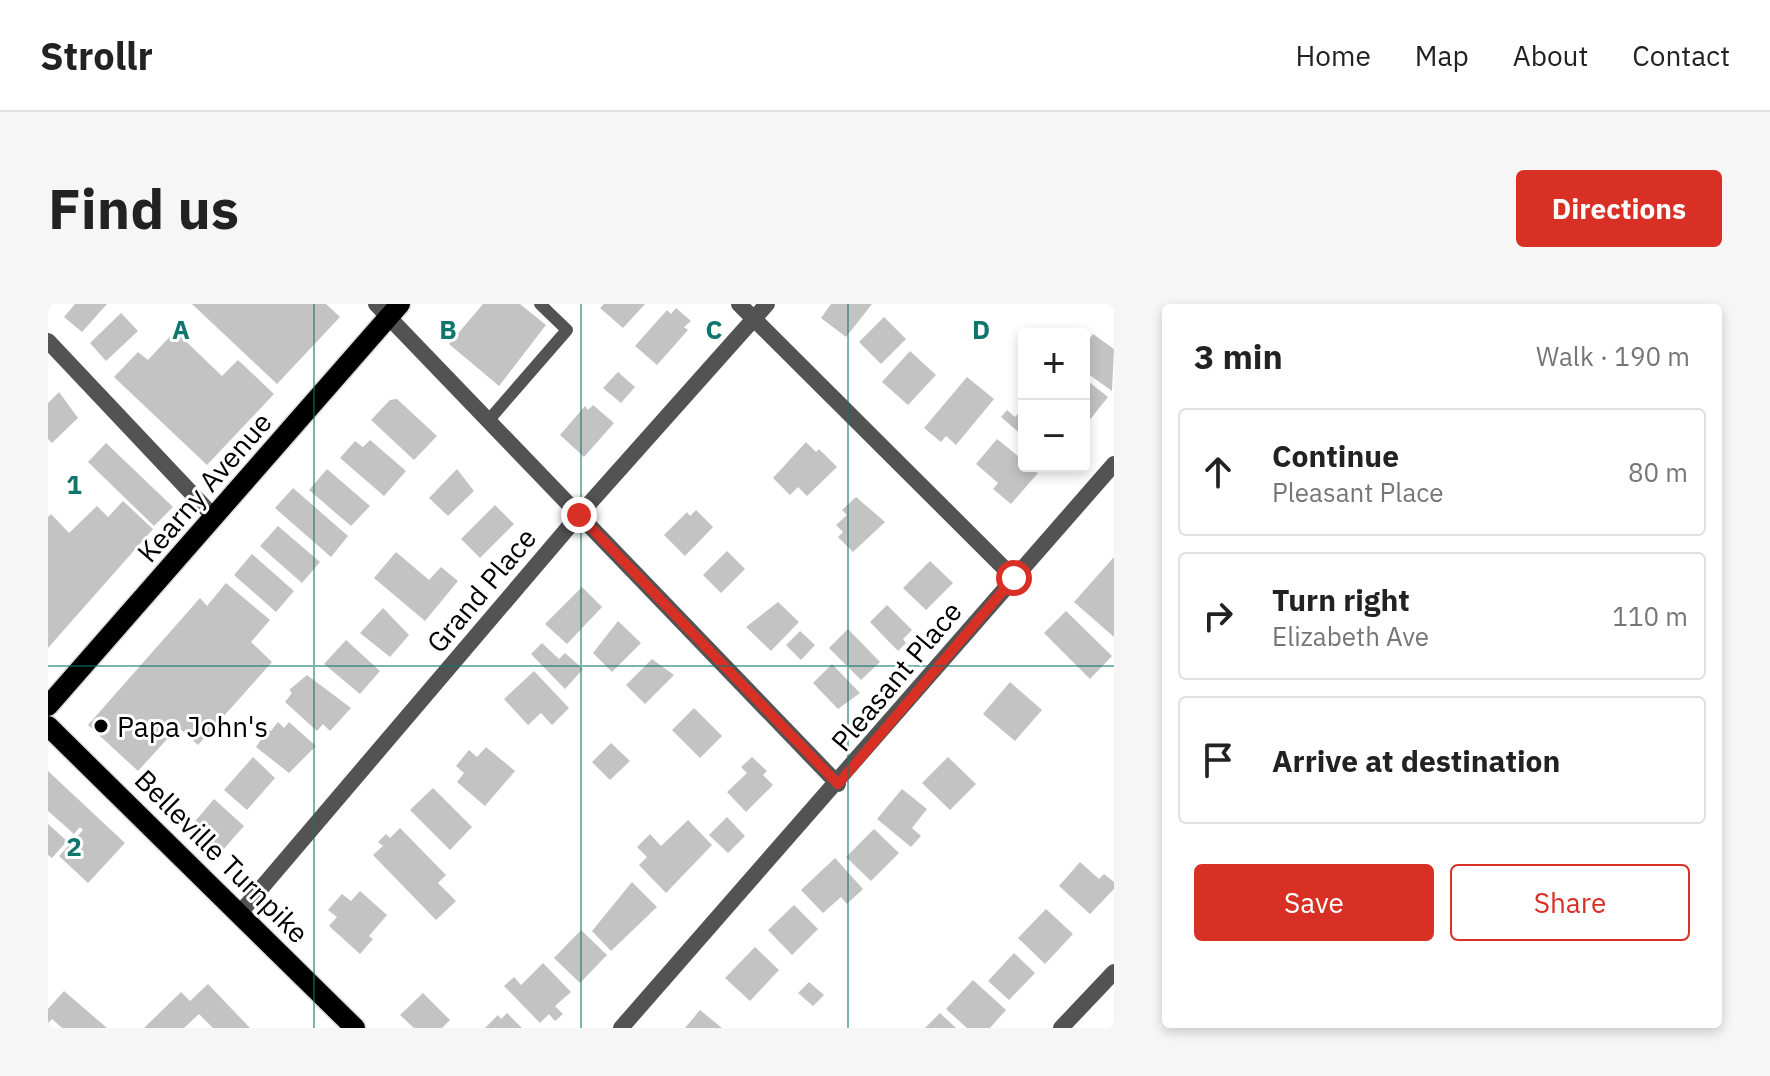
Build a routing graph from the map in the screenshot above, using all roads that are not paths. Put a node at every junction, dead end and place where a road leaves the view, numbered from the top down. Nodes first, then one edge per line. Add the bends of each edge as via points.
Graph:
1 (540, 304) edge
2 (739, 304) edge
3 (767, 304) edge
4 (388, 308) edge
5 (754, 319) junction
6 (48, 341) edge
7 (488, 421) junction
8 (1114, 464) edge
9 (579, 515) junction
10 (215, 518) junction
11 (1014, 578) junction
12 (48, 706) edge
13 (48, 726) edge
14 (838, 784) junction
15 (240, 913) junction
16 (1114, 972) edge
17 (355, 1028) edge
18 (621, 1028) edge
19 (1061, 1028) edge

1 - 7 lane via 567,330
2 - 5 street
3 - 5 street, Grand Place
4 - 7 street
4 - 10 main road, Kearny Avenue
5 - 9 street, Grand Place
5 - 11 street
6 - 10 street
7 - 9 street
8 - 11 street, Pleasant Place
9 - 14 street
9 - 15 street, Grand Place
10 - 12 main road, Kearny Avenue
11 - 14 street, Pleasant Place
13 - 15 main road, Belleville Turnpike
14 - 18 street, Pleasant Place
15 - 17 main road, Belleville Turnpike
16 - 19 street

